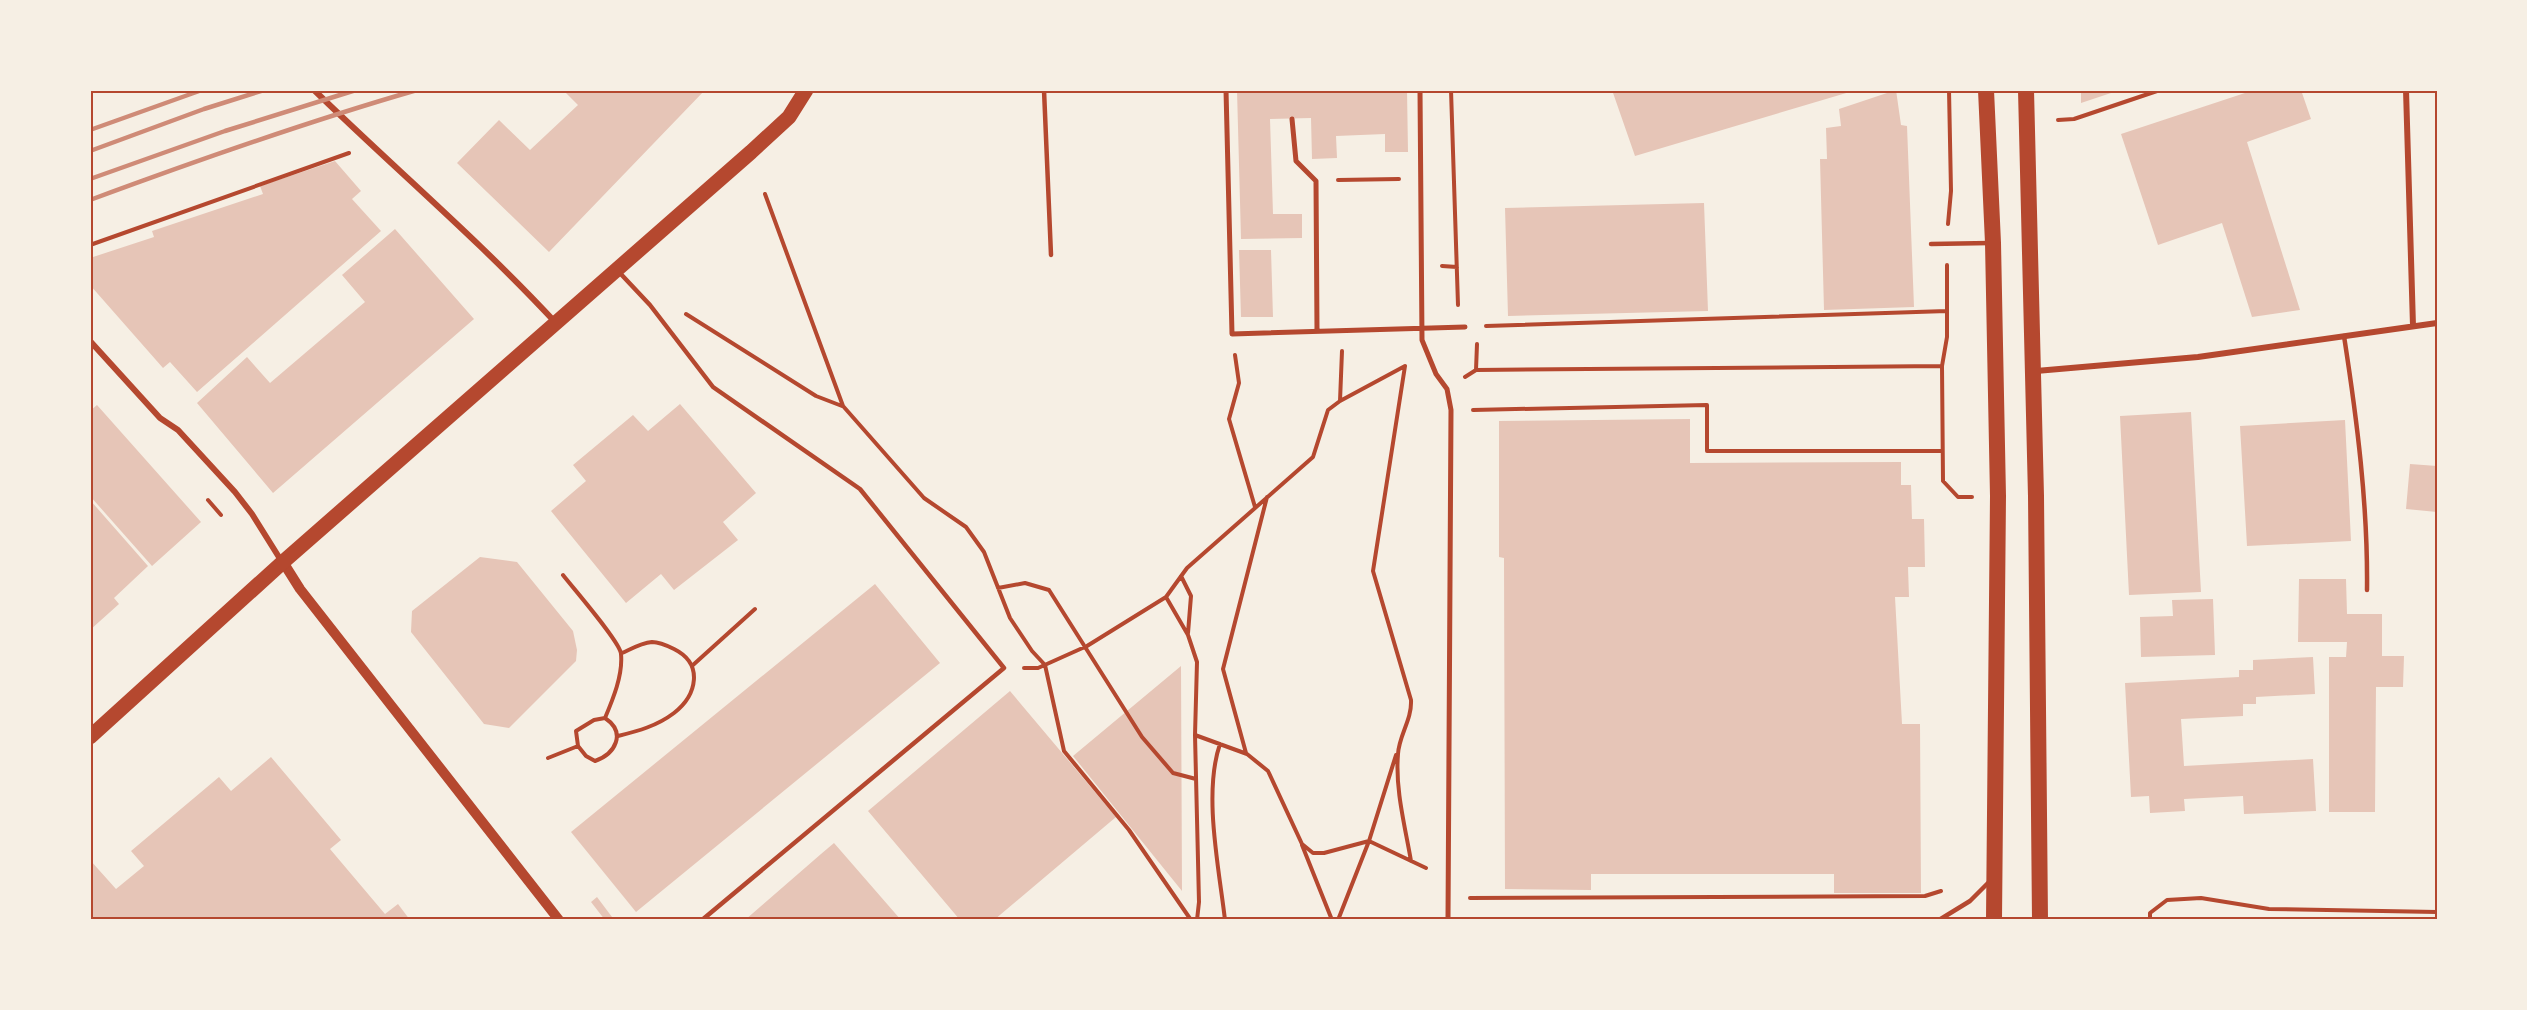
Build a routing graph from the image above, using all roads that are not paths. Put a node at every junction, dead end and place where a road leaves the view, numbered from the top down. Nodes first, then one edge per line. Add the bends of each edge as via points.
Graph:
1 (314, 90) edge
2 (806, 90) edge
3 (1044, 90) edge
4 (1226, 90) edge
5 (1420, 90) edge
6 (1986, 90) edge
7 (2026, 90) edge
8 (2406, 90) edge
9 (1292, 119) dead end
10 (1993, 243) junction
11 (1931, 244) dead end
12 (1051, 255) dead end
13 (616, 269) junction
14 (555, 322) junction
15 (2437, 323) edge
16 (2413, 326) junction
17 (1465, 327) road end
18 (1422, 328) junction
19 (1317, 330) junction
20 (2344, 336) junction
21 (90, 341) edge
22 (2034, 371) junction
23 (283, 562) junction
24 (2367, 590) dead end
25 (90, 737) edge
26 (1994, 878) junction
27 (559, 920) edge
28 (702, 920) edge
29 (1448, 920) edge
30 (1939, 920) edge
31 (1994, 920) edge
32 (2040, 920) edge

1 - 14 street via 502,266
2 - 13 main road via 789,117
3 - 12 lane
4 - 19 street via 1232,334
5 - 18 street
6 - 10 highway
7 - 22 highway
8 - 16 street
9 - 19 street via 1296,161 1316,181
10 - 11 lane
10 - 26 highway via 1998,555
13 - 14 main road
13 - 28 lane via 650,305 713,387 860,489 1004,668
14 - 23 main road
15 - 16 street
16 - 20 street
17 - 18 street
18 - 19 street
18 - 29 street via 1422,340 1447,389 1451,410
20 - 22 street via 2198,357
20 - 24 lane via 2366,522
21 - 23 street via 235,492
22 - 32 highway
23 - 25 main road
23 - 27 street via 300,589
26 - 30 lane via 1970,901
26 - 31 highway

